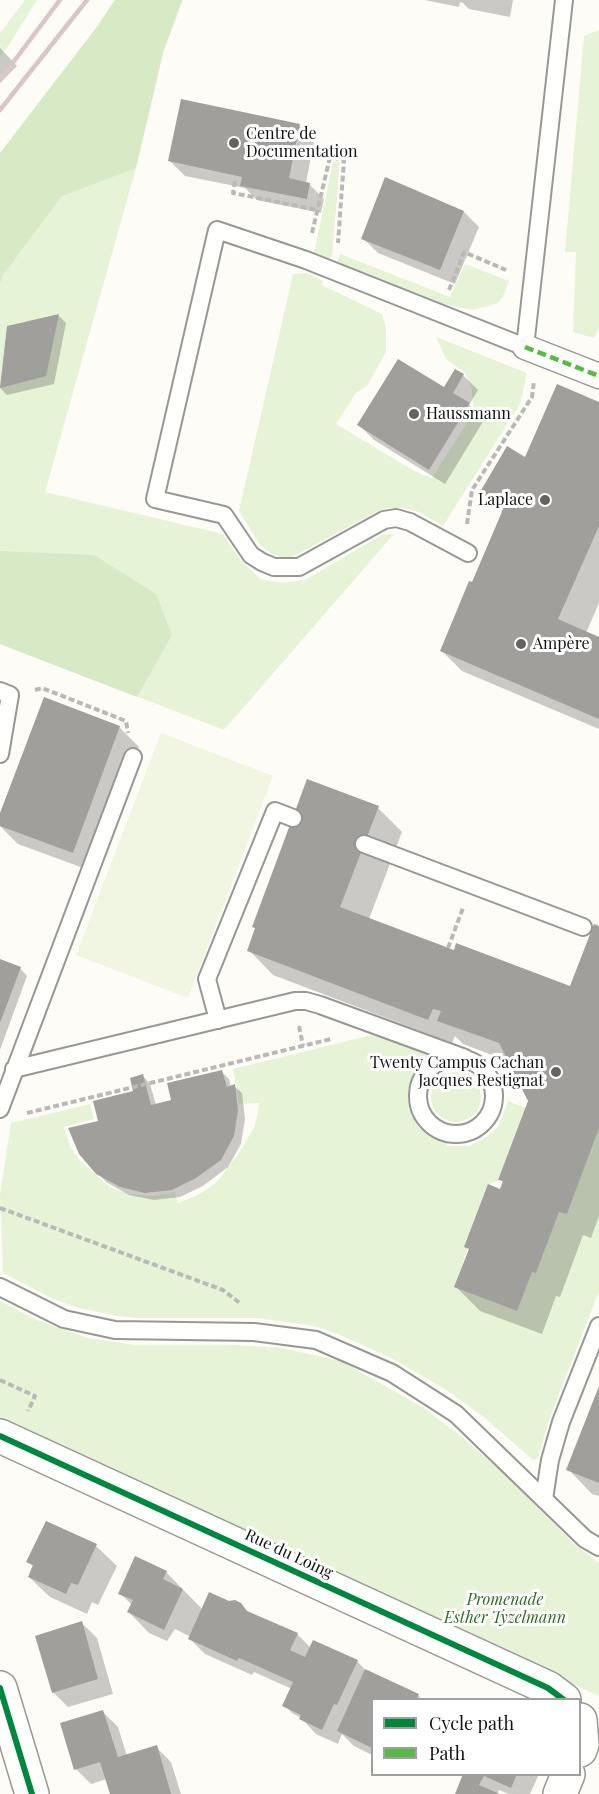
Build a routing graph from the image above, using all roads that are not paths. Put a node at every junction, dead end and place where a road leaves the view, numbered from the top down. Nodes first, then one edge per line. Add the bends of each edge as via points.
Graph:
1 (564, 0) edge
2 (532, 350) junction
3 (599, 376) edge
4 (468, 553) dead end
5 (5, 693) edge
6 (0, 754) edge
7 (133, 758) road end
8 (293, 818) dead end
9 (364, 844) dead end
10 (583, 927) dead end
11 (218, 1020) junction
12 (465, 1058) junction
13 (14, 1069) junction
14 (0, 1109) edge
15 (0, 1287) edge
16 (599, 1326) edge
17 (0, 1436) edge
18 (544, 1499) junction
19 (599, 1547) edge
20 (0, 1688) edge
21 (561, 1698) edge
22 (9, 1754) edge
23 (567, 1776) edge
24 (32, 1794) edge
25 (560, 1794) edge

1 - 2 lane via 533,272
2 - 3 street
2 - 4 lane via 306,260 217,230 155,499 224,515 251,555 273,567 299,567 384,520 396,519 410,522
5 - 6 lane
7 - 13 lane
8 - 11 lane via 276,811 207,979
9 - 10 lane
11 - 12 lane via 306,1001
11 - 13 lane
12 - 12 lane via 486,1070 494,1086 494,1104 489,1117 468,1133 441,1131 422,1114 418,1088 423,1076 436,1064 453,1057
13 - 14 lane
15 - 18 lane via 64,1319 115,1330 254,1332 316,1340 392,1373 456,1414
16 - 18 lane via 561,1422
17 - 21 street, Rue du Loing via 548,1688
18 - 19 lane via 585,1539
20 - 22 street
22 - 24 street
23 - 25 street

